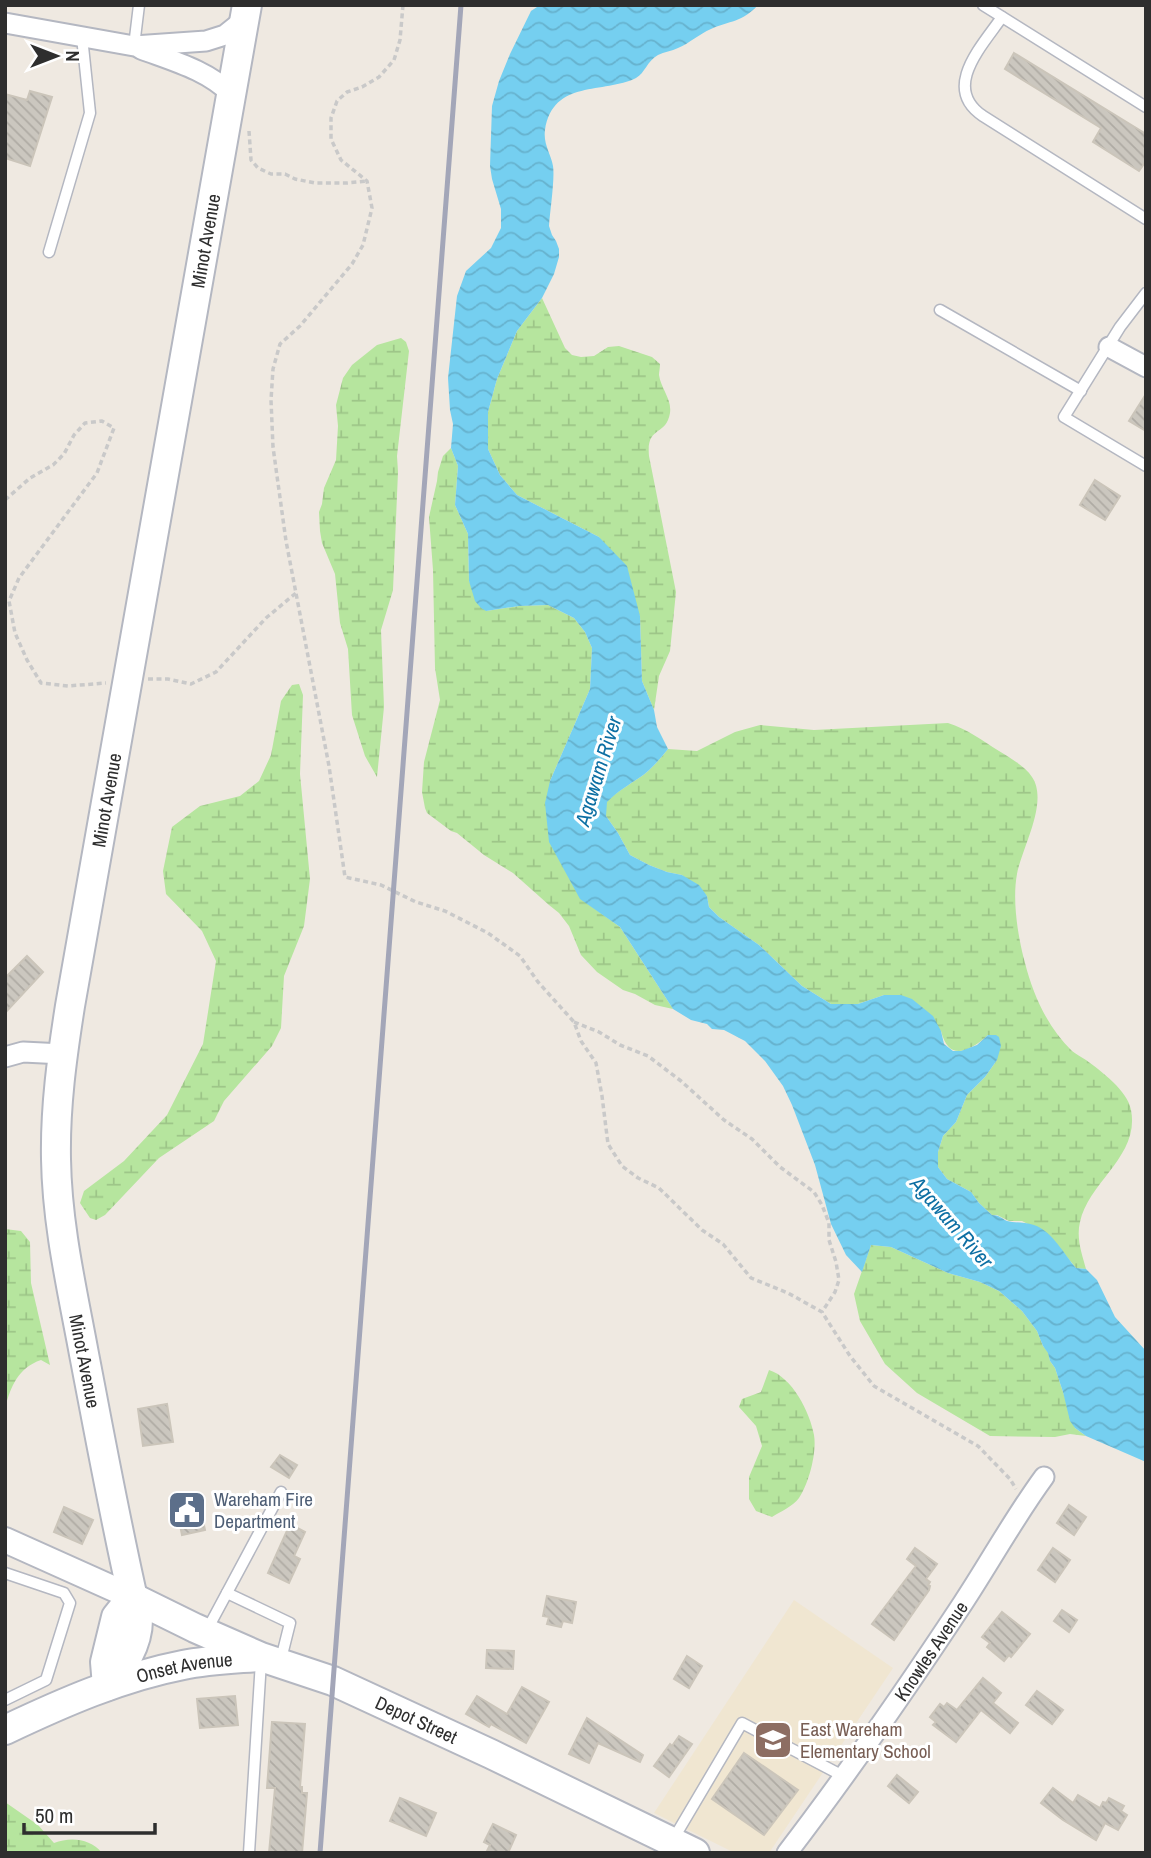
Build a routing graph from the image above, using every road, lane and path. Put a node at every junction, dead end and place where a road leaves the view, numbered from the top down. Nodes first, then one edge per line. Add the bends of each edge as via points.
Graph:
1 (139, 5) edge
2 (403, 5) edge
3 (983, 5) edge
4 (246, 12) edge
5 (1002, 17) junction
6 (5, 23) edge
7 (82, 37) junction
8 (134, 46) junction
9 (231, 98) junction
10 (1146, 107) edge
11 (367, 181) junction
12 (1146, 219) edge
13 (49, 252) dead end
14 (1146, 293) edge
15 (940, 310) dead end
16 (1109, 347) junction
17 (1146, 367) edge
18 (1081, 391) junction
19 (1146, 466) edge
20 (5, 500) edge
21 (296, 593) junction
22 (127, 681) junction
23 (574, 1022) junction
24 (63, 1054) junction
25 (5, 1057) edge
26 (822, 1312) junction
27 (1044, 1477) dead end
28 (281, 1492) dead end
29 (1024, 1504) junction
30 (5, 1541) edge
31 (5, 1573) edge
32 (227, 1593) junction
33 (132, 1597) junction
34 (206, 1633) junction
35 (271, 1660) junction
36 (107, 1686) junction
37 (5, 1700) edge
38 (5, 1730) edge
39 (843, 1776) junction
40 (684, 1847) edge
41 (249, 1853) edge
42 (787, 1853) edge

1 - 8 lane
2 - 11 path via 394,60 379,77 337,101 331,118 331,139 341,160
3 - 5 lane
4 - 8 street via 225,35 206,41
4 - 9 main road, Minot Avenue
5 - 10 lane
5 - 12 lane via 967,73 968,102 975,111
6 - 7 street
7 - 8 street
7 - 13 lane via 90,113
8 - 9 street via 206,75 220,83
9 - 11 path via 249,127 251,160 258,168 315,183
9 - 22 main road, Minot Avenue
11 - 21 path via 372,208 363,245 352,264 280,344 273,369 273,447
14 - 16 lane
15 - 18 lane
16 - 17 street
16 - 18 lane
18 - 19 lane via 1065,417
20 - 22 path via 53,465 85,423 102,421 114,428 97,473 19,578 9,601 15,633 41,683 68,686
21 - 22 path via 216,671 191,684 168,679
21 - 23 path via 345,877 381,885 488,933 520,956
22 - 24 main road, Minot Avenue
23 - 26 path via 596,1063 608,1144 622,1166 659,1188 723,1244 751,1278
23 - 26 path via 648,1056 814,1192 829,1223 839,1280
24 - 25 street via 36,1051
24 - 33 main road, Minot Avenue via 56,1159 65,1253
26 - 29 path via 874,1386 978,1446 1010,1479
27 - 29 street, Knowles Avenue
28 - 32 lane
29 - 39 street, Knowles Avenue via 922,1665
30 - 33 street
31 - 37 lane via 64,1593 70,1603 46,1681
32 - 34 lane
32 - 35 lane via 290,1623
33 - 34 main road, Depot Street
33 - 36 main road, Onset Avenue via 116,1617 105,1662
34 - 35 main road, Depot Street
35 - 36 main road, Onset Avenue via 186,1664
35 - 40 main road, Depot Street via 333,1681
35 - 41 lane
36 - 38 main road, Onset Avenue
39 - 40 lane via 742,1723
39 - 42 street, Knowles Avenue

